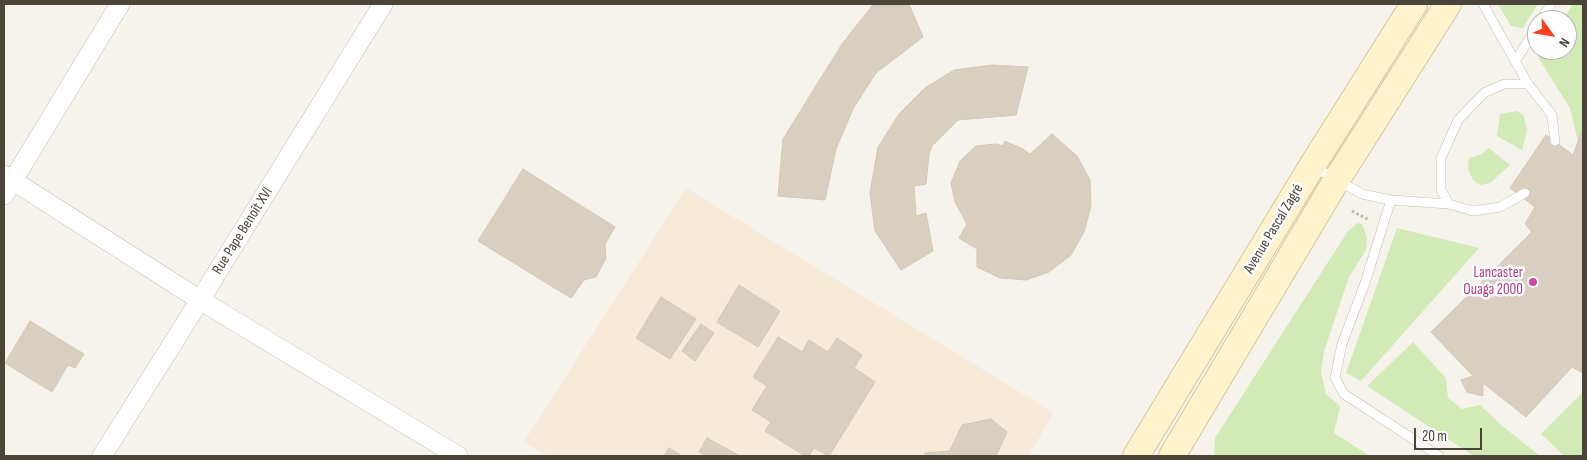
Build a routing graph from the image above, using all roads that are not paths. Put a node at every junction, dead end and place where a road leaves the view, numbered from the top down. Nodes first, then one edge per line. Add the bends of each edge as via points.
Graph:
1 (120, 4) edge
2 (383, 4) edge
3 (1414, 4) edge
4 (1448, 4) edge
5 (1483, 4) edge
6 (1527, 42) edge
7 (1516, 60) junction
8 (1528, 84) junction
9 (1555, 141) dead end
10 (1312, 166) junction
11 (1336, 181) junction
12 (7, 184) edge
13 (1524, 193) dead end
14 (1391, 200) junction
15 (1449, 204) junction
16 (200, 300) junction
17 (1157, 451) edge
18 (102, 456) edge
19 (458, 456) edge
20 (1439, 456) edge

1 - 12 street
2 - 16 street, Rue Pape Benoît XVI
3 - 10 main road, Avenue Pascal Zagré
4 - 11 main road, Avenue Pascal Zagré
5 - 7 lane
6 - 7 lane
7 - 8 lane
8 - 9 lane via 1552,115
8 - 15 lane via 1504,84 1484,93 1458,120 1441,158 1441,190
10 - 11 lane
10 - 17 main road, Avenue Pascal Zagré
11 - 14 lane via 1362,194
11 - 17 main road, Avenue Pascal Zagré
12 - 16 street
13 - 15 lane via 1500,207 1473,211
14 - 15 lane
14 - 20 lane via 1342,344 1335,378 1344,394
16 - 18 street, Rue Pape Benoît XVI
16 - 19 street

